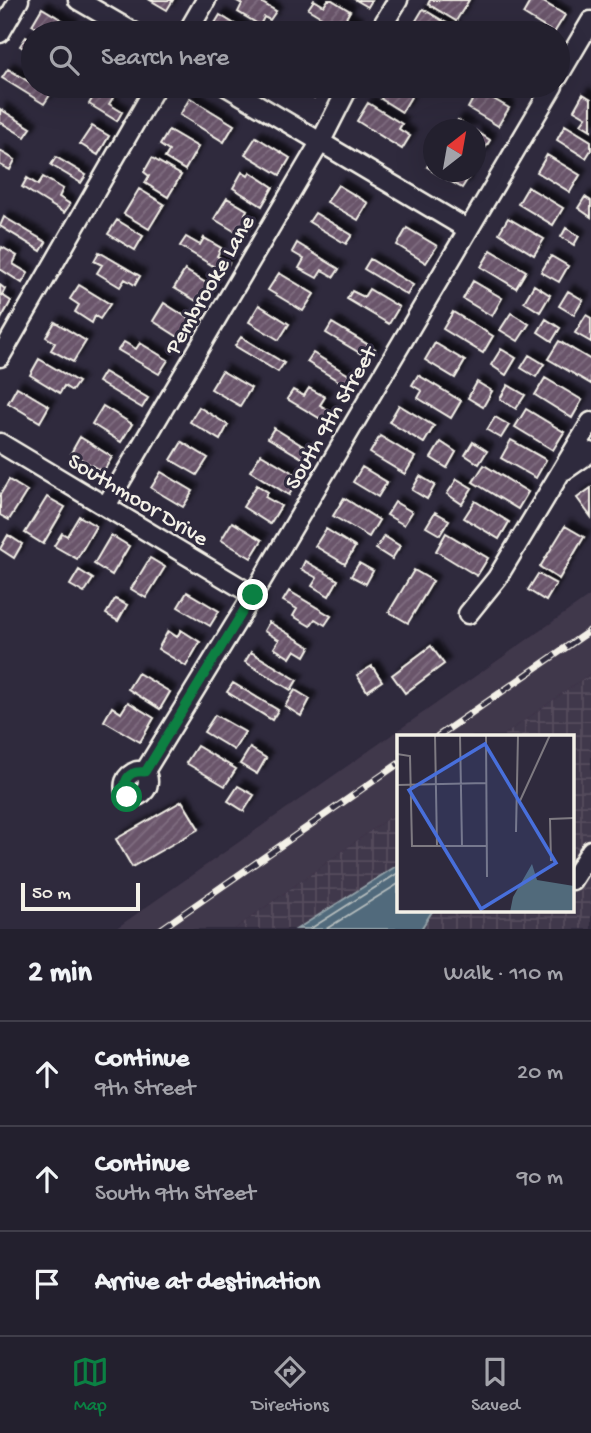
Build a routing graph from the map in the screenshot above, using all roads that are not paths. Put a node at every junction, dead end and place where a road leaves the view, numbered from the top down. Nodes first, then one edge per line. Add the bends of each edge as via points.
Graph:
1 (19, 0) edge
2 (78, 0) edge
3 (206, 0) edge
4 (398, 0) edge
5 (114, 21) edge
6 (194, 21) edge
7 (385, 21) edge
8 (591, 21) edge
9 (0, 33) edge
10 (570, 57) edge
11 (149, 98) edge
12 (247, 98) edge
13 (343, 98) edge
14 (546, 98) edge
15 (321, 141) junction
16 (467, 229) junction
17 (0, 357) edge
18 (591, 422) edge
19 (0, 443) edge
20 (591, 452) edge
21 (560, 473) junction
22 (106, 506) junction
23 (253, 595) junction
24 (468, 614) dead end
25 (145, 772) dead end
26 (591, 850) edge
27 (574, 877) edge

1 - 9 street
2 - 5 street
3 - 6 street
4 - 7 street
8 - 10 street
11 - 17 street
12 - 15 street
13 - 15 street, Pembrooke Lane
14 - 16 street, South 9th Street
15 - 16 street
15 - 22 street, Pembrooke Lane
16 - 23 street, South 9th Street
18 - 21 street
19 - 22 street, Southmoor Drive
20 - 21 street
21 - 24 street via 497,578
22 - 23 street, Southmoor Drive
23 - 25 street, South 9th Street
26 - 27 street

